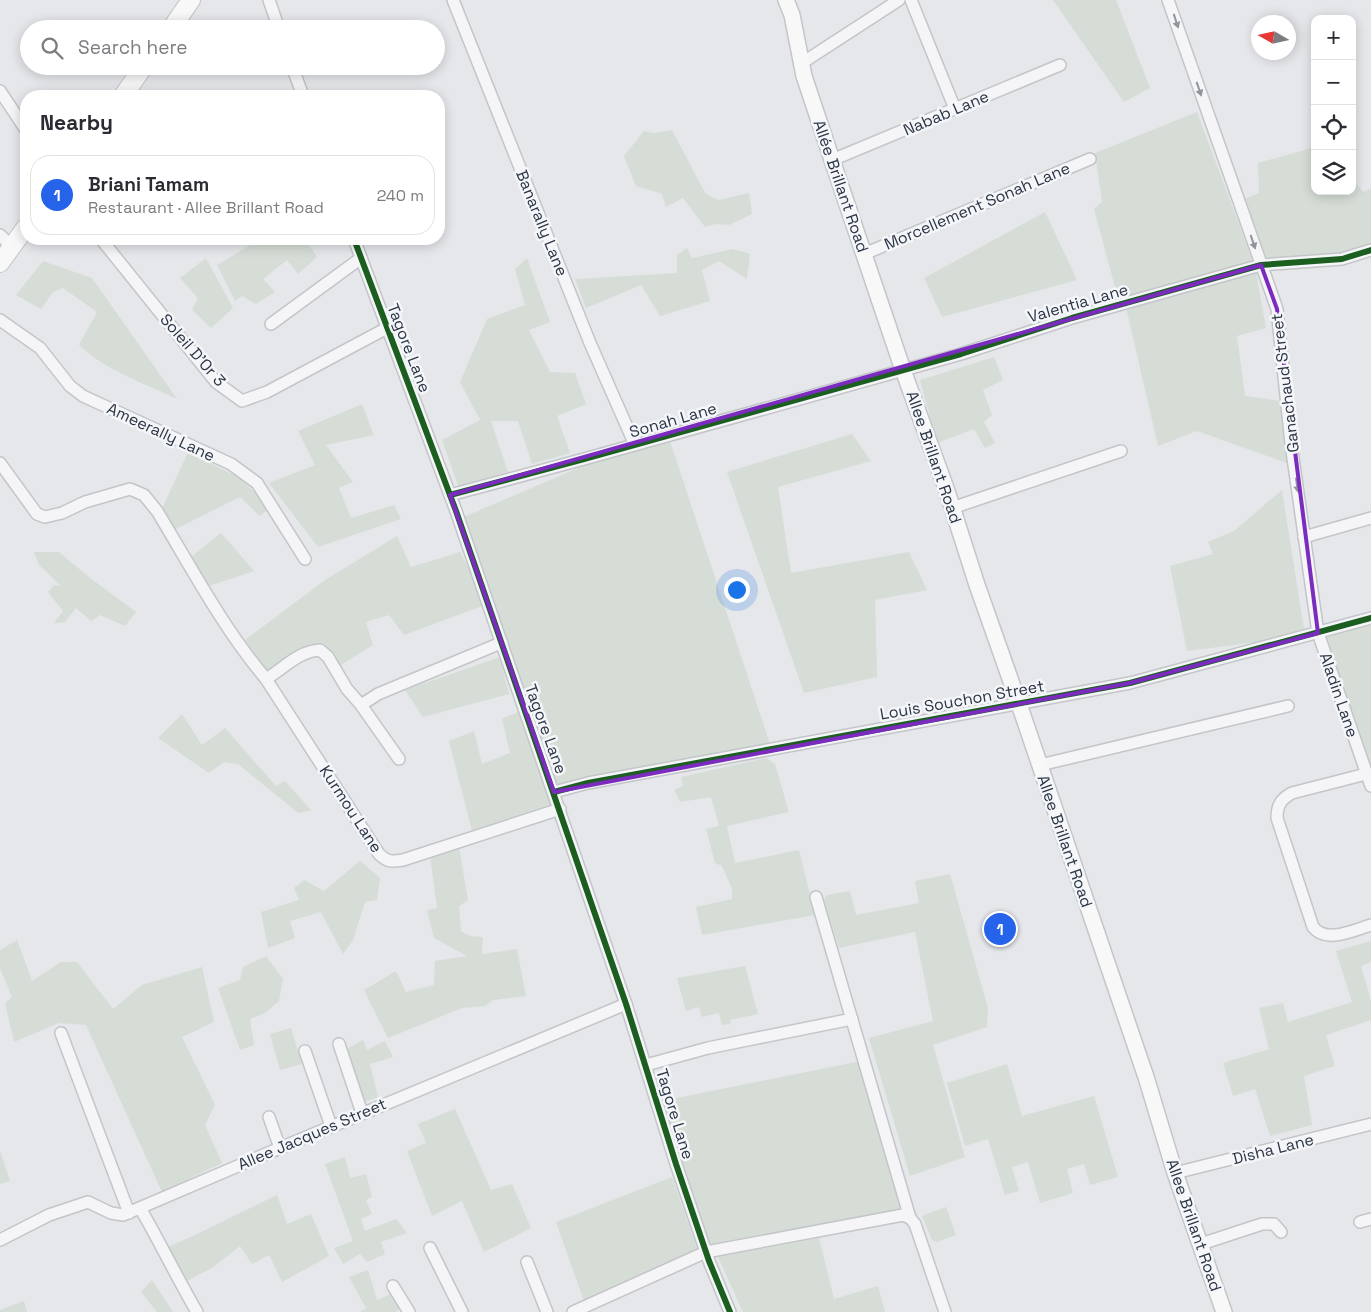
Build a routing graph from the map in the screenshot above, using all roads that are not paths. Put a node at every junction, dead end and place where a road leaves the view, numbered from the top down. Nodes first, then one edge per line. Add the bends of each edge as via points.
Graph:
1 (191, 0) edge
2 (268, 0) edge
3 (453, 0) edge
4 (786, 0) edge
5 (899, 0) edge
6 (911, 0) edge
7 (1168, 0) edge
8 (177, 20) edge
9 (276, 20) edge
10 (802, 63) junction
11 (1060, 65) dead end
12 (139, 75) edge
13 (295, 75) edge
14 (132, 90) edge
15 (301, 90) edge
16 (0, 91) edge
17 (955, 109) junction
18 (20, 121) edge
19 (1090, 159) dead end
20 (832, 160) junction
21 (20, 231) edge
22 (6, 241) edge
23 (106, 245) edge
24 (356, 245) edge
25 (1371, 250) edge
26 (864, 254) junction
27 (361, 258) junction
28 (0, 262) edge
29 (1261, 265) junction
30 (0, 320) edge
31 (271, 324) dead end
32 (387, 328) junction
33 (906, 369) junction
34 (635, 445) junction
35 (1120, 451) dead end
36 (0, 463) edge
37 (450, 495) junction
38 (952, 508) junction
39 (1371, 518) edge
40 (1304, 537) junction
41 (305, 558) dead end
42 (1371, 618) edge
43 (1318, 633) junction
44 (502, 643) junction
45 (266, 679) junction
46 (1019, 704) junction
47 (362, 706) junction
48 (1288, 706) dead end
49 (399, 759) dead end
50 (1040, 765) junction
51 (1366, 774) junction
52 (1371, 786) edge
53 (554, 792) junction
54 (560, 809) junction
55 (816, 897) dead end
56 (1371, 926) edge
57 (626, 1004) junction
58 (852, 1019) junction
59 (61, 1033) dead end
60 (339, 1044) dead end
61 (305, 1051) dead end
62 (646, 1065) junction
63 (362, 1113) junction
64 (268, 1117) dead end
65 (1371, 1124) edge
66 (331, 1126) junction
67 (280, 1148) junction
68 (1175, 1173) junction
69 (134, 1210) junction
70 (910, 1218) junction
71 (1282, 1232) dead end
72 (0, 1240) edge
73 (1201, 1244) junction
74 (430, 1248) dead end
75 (707, 1257) junction
76 (527, 1262) dead end
77 (393, 1286) dead end
78 (197, 1312) edge
79 (409, 1312) edge
80 (462, 1312) edge
81 (547, 1312) edge
82 (573, 1312) edge
83 (730, 1312) edge
84 (945, 1312) edge
85 (1224, 1312) edge

1 - 8 main road
2 - 9 street
3 - 34 street, Banarally Lane via 590,343
4 - 10 main road, Allée Brillant Road
5 - 10 street
6 - 17 street
7 -> 29 street, Ganachaud Street
10 - 20 main road, Allée Brillant Road
11 - 17 street, Nabab Lane
12 - 14 main road
13 - 15 street
16 - 18 street
17 - 20 street, Nabab Lane
19 - 26 street, Morcellement Sonah Lane
20 - 26 main road, Allée Brillant Road
21 - 22 main road
22 - 28 main road
23 - 32 street, Soleil D'Or 3 via 216,382 242,401 267,392
24 - 27 street, Tagore Lane
25 - 29 street, Valentia Lane via 1342,259
26 - 33 main road, Allée Brillant Road
27 - 31 street
27 - 32 street, Tagore Lane
29 - 33 street, Valentia Lane
29 -> 40 street, Ganachaud Street via 1277,309
30 - 41 street, Ameerally Lane via 40,348 70,386 83,396 231,464 256,483
32 - 37 street, Tagore Lane
33 - 34 street, Sonah Lane
33 - 38 main road, Allee Brillant Road
34 - 37 street, Sonah Lane
35 - 38 street
36 - 45 street, Kurmou Lane via 37,514 46,517 130,489 144,495 224,621
37 - 44 street, Tagore Lane
38 - 46 main road, Allee Brillant Road
39 - 40 street
40 - 43 street, Ganachaud Street
42 - 43 street, Louis Souchon Street
43 - 46 street, Louis Souchon Street via 1130,683
43 - 51 street, Aladin Lane
44 - 47 street via 378,694
44 - 53 street, Tagore Lane
45 - 47 street via 302,654 320,650
45 - 54 street, Kurmou Lane via 379,854 386,860 403,860
46 - 50 main road, Allee Brillant Road
46 - 53 street, Louis Souchon Street via 588,783
47 - 49 street
48 - 50 street
50 - 68 main road, Allee Brillant Road
51 - 52 street, Aladin Lane
51 - 56 street via 1292,793 1280,803 1277,818 1313,927 1318,933 1332,935
53 - 54 street, Tagore Lane
54 - 57 street, Tagore Lane
55 - 58 street
57 - 62 street, Tagore Lane
57 - 63 street, Allee Jacques Street
58 - 62 street via 708,1048
58 - 70 street
59 - 69 street
60 - 63 street
61 - 66 street
62 - 75 street, Tagore Lane
63 - 66 street, Allee Jacques Street
64 - 67 street
65 - 68 street, Disha Lane
66 - 67 street, Allee Jacques Street
67 - 69 street, Allee Jacques Street
68 - 73 main road, Allee Brillant Road
69 - 72 street, Allee Jacques Street via 122,1216 88,1202
69 - 78 street via 160,1241
70 - 75 street via 903,1215
70 - 84 street via 915,1224
71 - 73 street via 1274,1224 1262,1224
73 - 85 main road, Allee Brillant Road
74 - 80 street
75 - 82 street
75 - 83 street, Tagore Lane
76 - 81 street
77 - 79 street

